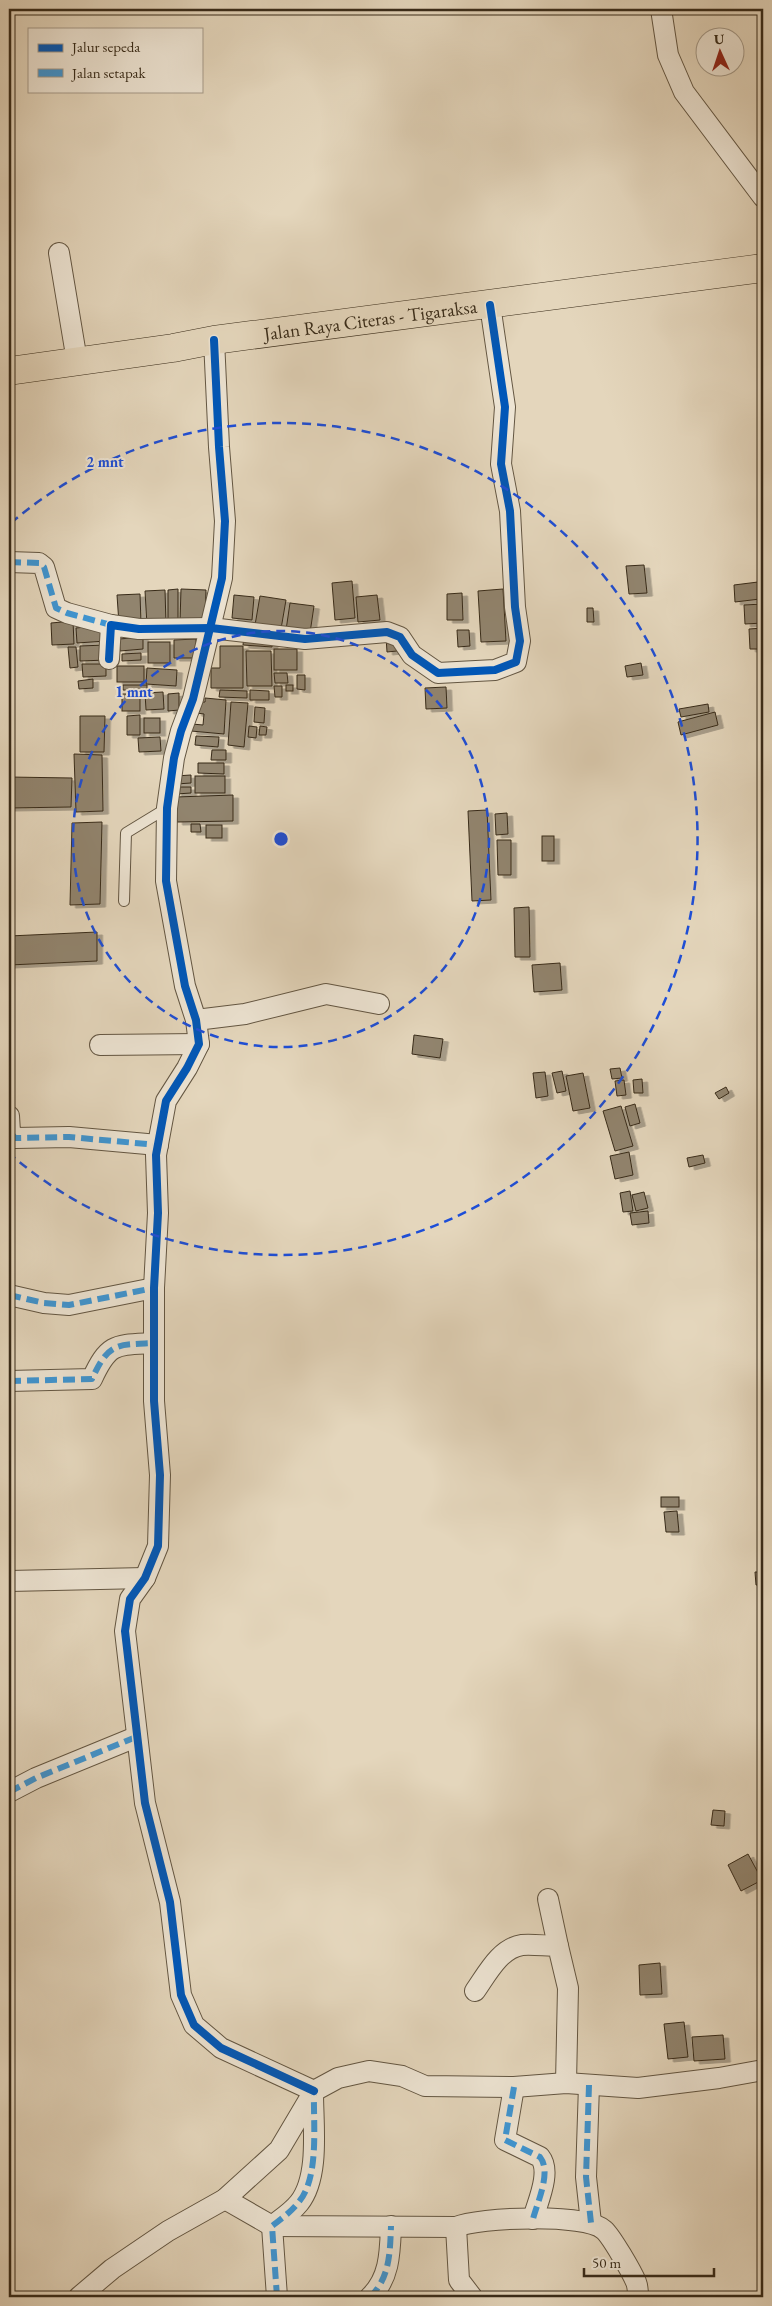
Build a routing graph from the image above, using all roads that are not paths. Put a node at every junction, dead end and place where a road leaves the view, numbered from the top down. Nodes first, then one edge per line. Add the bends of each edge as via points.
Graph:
1 (661, 9) edge
2 (763, 197) edge
3 (59, 253) dead end
4 (763, 268) edge
5 (490, 305) junction
6 (214, 340) junction
7 (77, 361) junction
8 (9, 371) edge
9 (9, 562) edge
10 (111, 625) junction
11 (211, 628) junction
12 (109, 660) dead end
13 (167, 808) junction
14 (124, 901) dead end
15 (379, 1004) dead end
16 (196, 1020) junction
17 (199, 1044) junction
18 (100, 1045) dead end
19 (9, 1116) edge
20 (158, 1146) junction
21 (154, 1288) junction
22 (9, 1295) edge
23 (154, 1343) junction
24 (9, 1381) edge
25 (145, 1578) junction
26 (9, 1581) edge
27 (136, 1737) junction
28 (9, 1792) edge
29 (548, 1899) dead end
30 (558, 1946) junction
31 (475, 1991) dead end
32 (763, 2070) edge
33 (566, 2083) junction
34 (589, 2085) junction
35 (514, 2087) junction
36 (314, 2091) junction
37 (225, 2199) junction
38 (533, 2219) junction
39 (591, 2223) junction
40 (272, 2226) junction
41 (391, 2226) junction
42 (456, 2227) junction
43 (79, 2297) edge
44 (277, 2297) edge
45 (370, 2297) edge
46 (472, 2297) edge
47 (638, 2297) edge

1 - 2 street via 668,55 684,92
3 - 7 street
4 - 5 main road, Jalan Raya Citeras - Tigaraksa
5 - 6 main road, Jalan Raya Citeras - Tigaraksa
5 - 11 street via 505,407 501,464 510,511 520,641 516,662 495,670 438,673 412,654 400,637 387,632 304,639
6 - 7 main road, Jalan Raya Citeras - Tigaraksa
6 - 11 street via 225,522 222,578
7 - 8 main road, Jalan Raya Citeras - Tigaraksa
9 - 10 street via 39,563 44,567 56,608
10 - 11 street via 139,629
10 - 12 street
11 - 13 street via 174,758
13 - 14 lane via 126,834
13 - 16 street via 166,882 185,986
15 - 16 street via 326,994 245,1014
16 - 17 street
17 - 18 street
17 - 20 street via 166,1101
19 - 20 street via 10,1132 15,1138 69,1137
20 - 21 street
21 - 22 street via 69,1305
21 - 23 street
23 - 24 street via 124,1344 104,1354 92,1379
23 - 25 street via 154,1402 160,1475 158,1546
25 - 26 street
25 - 27 street via 130,1600 124,1631
27 - 28 street
27 - 36 street via 145,1803 170,1902 181,1995 194,2025 221,2048
29 - 30 street
30 - 31 street via 522,1945 510,1949 499,1958
30 - 33 street via 568,1988
32 - 34 street via 638,2088
33 - 34 street
33 - 35 street
34 - 39 street via 586,2177
35 - 36 street via 425,2086 402,2076 369,2072 338,2078
35 - 38 street via 506,2140 544,2161 544,2180
36 - 37 street via 279,2150
36 - 40 street via 314,2150 308,2184 299,2203
37 - 40 street
37 - 43 street via 112,2269
38 - 39 street
38 - 42 street via 468,2222
39 - 47 street via 604,2229 636,2283
40 - 41 street
40 - 44 street
41 - 42 street
41 - 45 street via 389,2267
42 - 46 street via 459,2280

